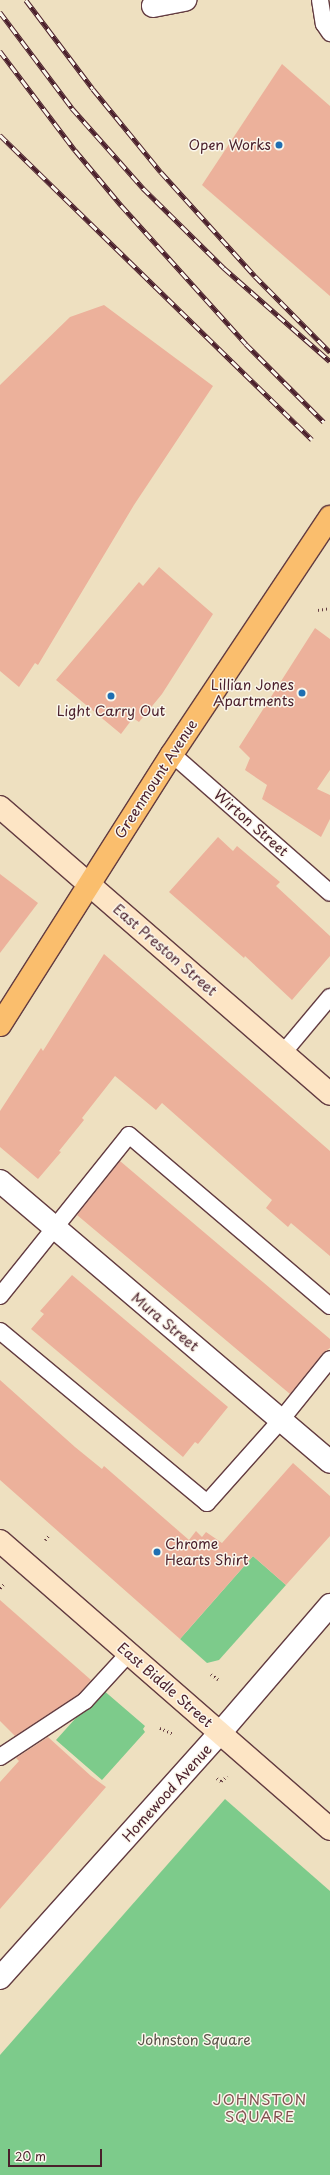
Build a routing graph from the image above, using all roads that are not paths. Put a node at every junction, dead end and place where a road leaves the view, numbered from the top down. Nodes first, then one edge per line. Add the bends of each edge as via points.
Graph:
1 (185, 0) edge
2 (320, 0) edge
3 (153, 6) dead end
4 (330, 33) edge
5 (330, 517) edge
6 (172, 754) junction
7 (0, 807) edge
8 (88, 883) junction
9 (330, 893) edge
10 (330, 997) edge
11 (0, 1025) edge
12 (283, 1053) junction
13 (330, 1094) edge
14 (0, 1181) edge
15 (54, 1227) junction
16 (0, 1296) edge
17 (330, 1306) edge
18 (0, 1331) edge
19 (330, 1359) edge
20 (281, 1420) junction
21 (330, 1462) edge
22 (2, 1548) edge
23 (330, 1605) edge
24 (129, 1653) junction
25 (220, 1733) junction
26 (3, 1751) edge
27 (330, 1828) edge
28 (0, 1978) edge

1 - 3 street
2 - 4 lane via 324,24
5 - 6 main road, Greenmount Avenue
6 - 8 main road, Greenmount Avenue
6 - 9 lane, Wirton Street
7 - 8 main road, East Preston Street
8 - 11 main road, Greenmount Avenue
8 - 12 main road, East Preston Street
10 - 12 lane
12 - 13 main road, East Preston Street
14 - 15 street, Mura Street
15 - 16 lane
15 - 17 lane via 129,1135
15 - 20 street, Mura Street
18 - 20 lane via 207,1503
19 - 20 lane
20 - 21 street, Mura Street
22 - 24 main road, East Biddle Street
23 - 25 street, Homewood Avenue
24 - 25 main road, East Biddle Street
24 - 26 lane via 85,1701
25 - 27 main road, East Biddle Street
25 - 28 street, Homewood Avenue

